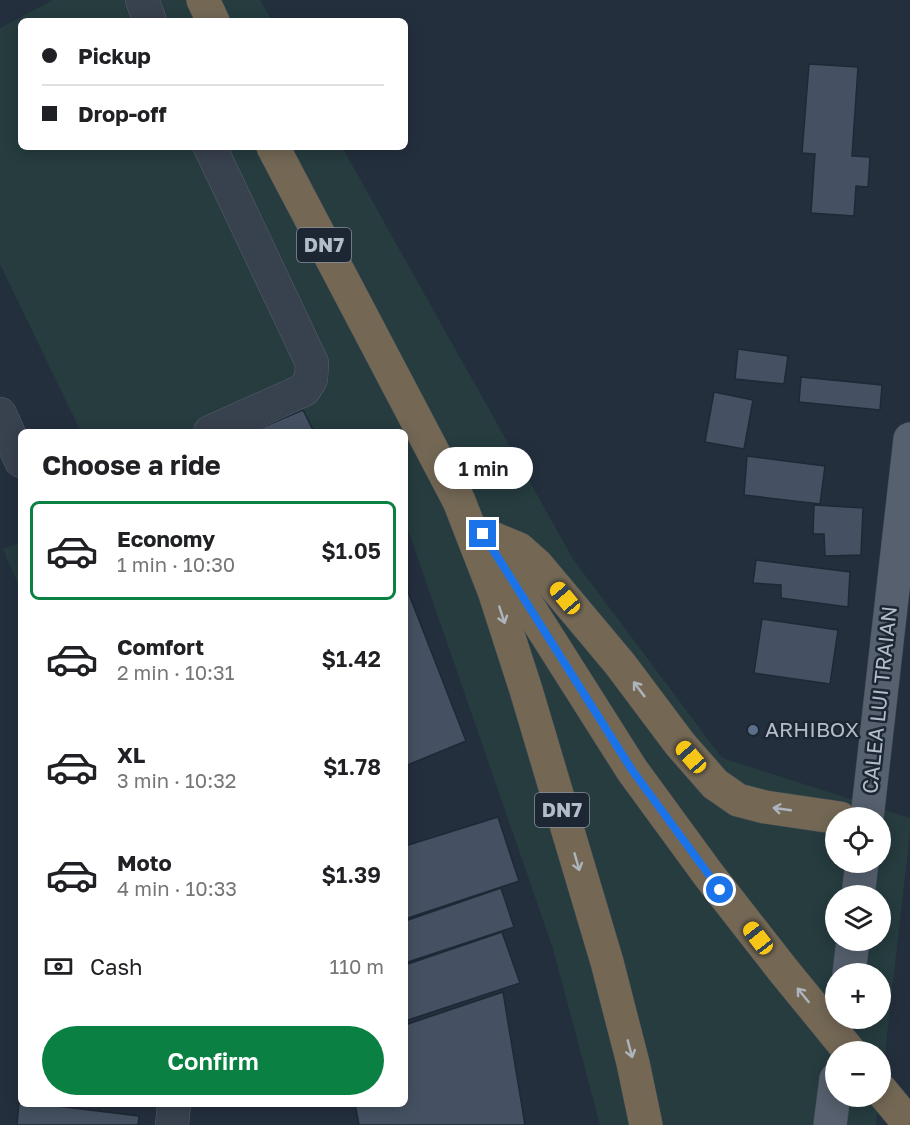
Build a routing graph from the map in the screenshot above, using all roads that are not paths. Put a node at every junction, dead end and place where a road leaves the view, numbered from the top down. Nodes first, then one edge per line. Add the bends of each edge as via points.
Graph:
1 (142, 0) edge
2 (203, 0) edge
3 (149, 18) edge
4 (212, 18) edge
5 (211, 150) edge
6 (275, 150) edge
7 (0, 414) edge
8 (217, 429) edge
9 (910, 438) edge
10 (18, 454) edge
11 (459, 501) junction
12 (483, 534) junction
13 (902, 588) edge
14 (869, 807) edge
15 (825, 816) edge
16 (841, 1041) edge
17 (891, 1102) edge
18 (174, 1107) edge
19 (832, 1107) edge
20 (172, 1125) edge
21 (646, 1125) edge
22 (830, 1125) edge
23 (910, 1125) edge

1 - 3 street
2 - 4 highway
5 - 8 street via 312,363 311,379 304,390
6 - 11 highway, DN7
7 - 10 street
9 - 13 main road, CALEA LUI TRAIAN
11 - 12 highway, DN7
11 -> 21 highway, DN7 via 526,690 607,963
15 -> 12 highway via 738,800 715,784 537,565 519,549
16 -> 12 highway, DN7, bridge via 708,874 632,770
13 - 14 main road, CALEA LUI TRAIAN
17 - 23 highway
18 - 20 street
19 - 22 main road

